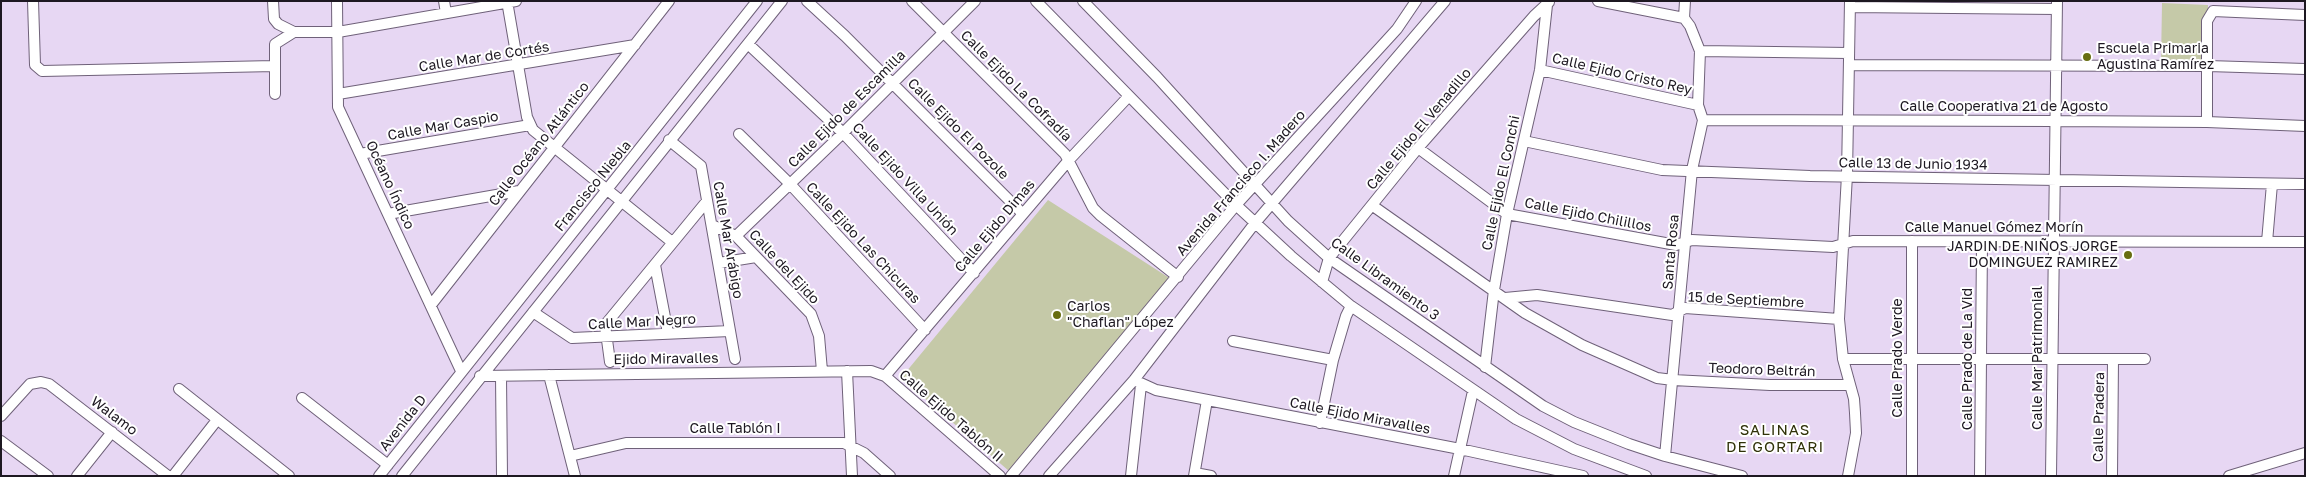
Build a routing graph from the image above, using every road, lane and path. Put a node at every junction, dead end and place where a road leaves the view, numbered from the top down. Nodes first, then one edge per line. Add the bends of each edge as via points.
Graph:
1 (33, 1) edge
2 (273, 1) edge
3 (337, 1) edge
4 (444, 1) edge
5 (669, 1) edge
6 (756, 1) edge
7 (782, 1) edge
8 (807, 1) edge
9 (912, 1) edge
10 (975, 1) edge
11 (1083, 1) edge
12 (1416, 1) edge
13 (1445, 1) edge
14 (1598, 1) edge
15 (1685, 1) edge
16 (510, 2) edge
17 (1038, 2) edge
18 (1548, 3) edge
19 (1850, 4) edge
20 (2057, 5) edge
21 (446, 13) junction
22 (2305, 15) edge
23 (1684, 18) junction
24 (294, 32) junction
25 (338, 32) junction
26 (944, 33) junction
27 (748, 44) junction
28 (634, 45) junction
29 (1700, 51) junction
30 (1849, 53) junction
31 (518, 65) junction
32 (1850, 65) junction
33 (2057, 65) junction
34 (274, 66) junction
35 (2208, 66) junction
36 (2305, 69) edge
37 (1540, 70) junction
38 (893, 83) junction
39 (275, 94) dead end
40 (338, 94) junction
41 (1129, 96) junction
42 (1698, 105) junction
43 (1702, 120) junction
44 (1848, 120) junction
45 (2055, 120) junction
46 (2207, 122) junction
47 (530, 125) junction
48 (2305, 126) edge
49 (843, 133) junction
50 (738, 134) dead end
51 (669, 140) junction
52 (1524, 141) junction
53 (554, 147) junction
54 (1418, 148) junction
55 (360, 154) junction
56 (1069, 160) junction
57 (1692, 170) junction
58 (1847, 175) junction
59 (2054, 181) junction
60 (790, 184) junction
61 (2272, 184) junction
62 (2305, 184) edge
63 (1256, 186) junction
64 (519, 191) junction
65 (608, 191) junction
66 (707, 201) junction
67 (622, 202) junction
68 (1272, 204) junction
69 (1236, 205) junction
70 (1373, 206) junction
71 (388, 214) junction
72 (1023, 214) junction
73 (1508, 214) junction
74 (1255, 223) junction
75 (712, 225) junction
76 (736, 236) junction
77 (1912, 241) junction
78 (2053, 241) junction
79 (672, 242) junction
80 (1982, 242) junction
81 (2267, 242) junction
82 (2305, 242) edge
83 (1685, 243) junction
84 (1843, 246) junction
85 (756, 257) junction
86 (1329, 258) junction
87 (719, 263) junction
88 (655, 265) junction
89 (974, 272) junction
90 (1178, 277) junction
91 (1322, 282) junction
92 (1494, 290) junction
93 (1505, 298) junction
94 (431, 305) junction
95 (1351, 306) junction
96 (533, 312) junction
97 (1679, 312) junction
98 (1839, 319) junction
99 (925, 330) junction
100 (730, 331) junction
101 (668, 334) junction
102 (607, 337) junction
103 (1233, 341) dead end
104 (735, 359) dead end
105 (1843, 359) junction
106 (1912, 359) junction
107 (2113, 359) junction
108 (2145, 359) dead end
109 (1333, 360) junction
110 (1982, 360) junction
111 (2051, 360) junction
112 (610, 362) dead end
113 (1485, 367) junction
114 (461, 371) junction
115 (822, 371) junction
116 (847, 371) junction
117 (480, 376) junction
118 (501, 376) junction
119 (548, 376) junction
120 (885, 376) junction
121 (1673, 380) junction
122 (1137, 383) junction
123 (1850, 385) junction
124 (179, 389) dead end
125 (1473, 391) junction
126 (302, 398) dead end
127 (1207, 400) junction
128 (1, 416) edge
129 (217, 420) junction
130 (1320, 423) junction
131 (112, 432) junction
132 (1, 441) edge
133 (850, 446) junction
134 (1460, 449) junction
135 (2305, 452) edge
136 (570, 456) junction
137 (1665, 456) junction
138 (388, 464) junction
139 (2264, 471) edge
140 (277, 472) edge
141 (1194, 474) edge
142 (1640, 475) edge
143 (48, 476) edge
144 (76, 476) edge
145 (168, 476) edge
146 (173, 476) edge
147 (289, 476) edge
148 (379, 476) edge
149 (402, 476) edge
150 (502, 476) edge
151 (576, 476) edge
152 (852, 476) edge
153 (890, 476) edge
154 (1000, 476) edge
155 (1011, 476) edge
156 (1049, 476) edge
157 (1131, 476) edge
158 (1211, 476) edge
159 (1454, 476) edge
160 (1583, 476) edge
161 (1742, 476) edge
162 (1848, 476) edge
163 (1912, 476) edge
164 (1980, 476) edge
165 (2051, 476) edge
166 (2112, 476) edge
167 (2229, 476) edge

1 - 34 street via 36,65 42,71
2 - 24 street via 274,19
3 - 25 street, Océano Índico
4 - 21 street
5 - 28 street, Calle Océano Atlántico
6 - 65 street, Francisco Niebla
7 - 27 street
8 - 38 street, Calle Ejido El Pozole
9 - 26 street, Calle Ejido La Cofradía
10 - 26 street, Calle Ejido de Escamilla
11 - 63 street, Calle Libramiento 3
12 - 63 street, Avenida Francisco I. Madero via 1397,29
13 - 68 street
14 - 23 street
15 - 23 street
16 - 21 street
16 - 31 street
17 - 41 street
18 - 37 street, Calle Ejido El Conchi
18 - 54 street, Calle Ejido El Venadillo
19 - 20 street
19 - 30 street
20 - 33 street, Calle Mar Patrimonial
21 - 25 street
22 - 35 street via 2213,11 2207,21
23 - 29 street
24 - 25 street
24 - 34 street via 274,44
25 - 40 street, Océano Índico
26 - 38 street, Calle Ejido de Escamilla
26 - 56 street, Calle Ejido La Cofradía
27 - 49 street, Calle Ejido Villa Unión
27 - 51 street
28 - 31 street, Calle Mar de Cortés
28 - 53 street, Calle Océano Atlántico
29 - 30 street
29 - 42 street, Santa Rosa
30 - 32 street
31 - 40 street, Calle Mar de Cortés
31 - 47 street
32 - 33 street
32 - 44 street
33 - 35 street
33 - 45 street, Calle Mar Patrimonial
34 - 39 street
35 - 36 street
35 - 46 street
37 - 42 street, Calle Ejido Cristo Rey
37 - 52 street, Calle Ejido El Conchi
38 - 49 street, Calle Ejido de Escamilla
38 - 72 street, Calle Ejido El Pozole
40 - 55 street, Océano Índico via 338,107
41 - 56 street, Calle Ejido Dimas
41 - 69 street
42 - 43 street, Santa Rosa
43 - 44 street, Calle Cooperativa 21 de Agosto
43 - 57 street, Santa Rosa
44 - 45 street, Calle Cooperativa 21 de Agosto
44 - 58 street
45 - 46 street, Calle Cooperativa 21 de Agosto
45 - 59 street, Calle Mar Patrimonial
46 - 48 street, Calle Cooperativa 21 de Agosto
47 - 53 street
47 - 55 street, Calle Mar Caspio
49 - 60 street, Calle Ejido de Escamilla
49 - 89 street, Calle Ejido Villa Unión
50 - 60 street, Calle Ejido Las Chicuras
51 - 66 street, Calle Mar Arábigo via 700,166
51 - 67 street
52 - 57 street, Calle 13 de Junio 1934 via 1662,170
52 - 73 street, Calle Ejido El Conchi
53 - 64 street, Calle Océano Atlántico
53 - 65 street
54 - 70 street, Calle Ejido El Venadillo
54 - 73 street, Calle Ejido Chilillos
55 - 71 street, Océano Índico
56 - 72 street, Calle Ejido Dimas
56 - 90 street, Calle Ejido La Cofradía via 1093,208
57 - 58 street, Calle 13 de Junio 1934
57 - 83 street, Santa Rosa
58 - 59 street, Calle 13 de Junio 1934
58 - 84 street
59 - 61 street, Calle 13 de Junio 1934
59 - 78 street, Calle Mar Patrimonial
60 - 76 street, Calle Ejido de Escamilla
60 - 99 street, Calle Ejido Las Chicuras
61 - 62 street, Calle 13 de Junio 1934
61 - 81 street
63 - 68 street, Calle Libramiento 3
63 - 69 street, Avenida Francisco I. Madero
64 - 71 street
64 - 94 street, Calle Océano Atlántico
65 - 67 street
65 - 114 street, Francisco Niebla
66 - 75 street, Calle Mar Arábigo
66 - 79 street
67 - 79 street
67 - 96 street
68 - 74 street
68 - 86 street, Calle Libramiento 3
69 - 74 street
69 - 90 street, Avenida Francisco I. Madero
70 - 86 street, Calle Ejido El Venadillo
70 - 92 street, Teodoro Beltrán
71 - 94 street, Océano Índico
72 - 89 street, Calle Ejido Dimas
73 - 83 street, Calle Ejido Chilillos via 1676,245
73 - 92 street, Calle Ejido El Conchi
74 - 91 street
74 - 122 street
75 - 76 street, Calle del Ejido
75 - 87 street, Calle Mar Arábigo
76 - 85 street, Calle del Ejido
77 - 80 street, Calle Manuel Gómez Morín
77 - 84 street, Calle Manuel Gómez Morín via 1853,241
77 - 106 street, Calle Prado Verde
78 - 80 street, Calle Manuel Gómez Morín
78 - 81 street, Calle Manuel Gómez Morín
78 - 111 street, Calle Mar Patrimonial
79 - 88 street
80 - 110 street, Calle Prado de La Vid
81 - 82 street, Calle Manuel Gómez Morín
83 - 84 street, Calle Manuel Gómez Morín via 1692,240
83 - 97 street, Santa Rosa
84 - 98 street
85 - 87 street
85 - 115 street, Calle del Ejido via 811,314 819,336
86 - 91 street, Calle Ejido El Venadillo
86 - 113 street, Calle Libramiento 3
87 - 100 street, Calle Mar Arábigo
88 - 101 street
88 - 102 street via 605,325
89 - 99 street, Calle Ejido Dimas
90 - 155 street, Avenida Francisco I. Madero
91 - 95 street
92 - 93 street, Teodoro Beltrán
92 - 113 street, Calle Ejido El Conchi
93 - 97 street, 15 de Septiembre via 1537,295 1672,315
93 - 121 street, Teodoro Beltrán via 1582,345 1657,378
94 - 114 street, Océano Índico
95 - 109 street
95 - 125 street
96 - 102 street, Calle Mar Negro via 572,338
96 - 117 street
97 - 98 street, 15 de Septiembre via 1685,308
97 - 121 street, Santa Rosa
98 - 105 street
99 - 120 street, Calle Ejido Dimas
100 - 101 street, Calle Mar Negro
100 - 104 street, Calle Mar Arábigo
101 - 102 street, Calle Mar Negro
102 - 112 street
103 - 109 street
105 - 106 street
105 - 123 street
106 - 110 street
106 - 163 street, Calle Prado Verde
107 - 108 street
107 - 111 street
107 - 166 street, Calle Pradera
109 - 130 street
110 - 111 street
110 - 164 street, Calle Prado de La Vid
111 - 165 street, Calle Mar Patrimonial
113 - 137 street, Calle Libramiento 3 via 1543,406 1574,422
114 - 138 street, Avenida D
115 - 116 street, Ejido Miravalles
115 - 119 street, Ejido Miravalles
116 - 120 street, Ejido Miravalles via 871,371
116 - 133 street
117 - 118 street, Ejido Miravalles
117 - 149 street
118 - 119 street, Ejido Miravalles
118 - 150 street
119 - 136 street
120 - 154 street, Calle Ejido Tablón II
121 - 123 street, Teodoro Beltrán
121 - 137 street, Santa Rosa
122 - 127 street, Calle Ejido Miravalles
122 - 156 street
122 - 157 street
123 - 162 street via 1856,433
124 - 129 street
125 - 134 street
125 - 142 street via 1545,436
126 - 138 street
127 - 130 street, Calle Ejido Miravalles
127 - 141 street
128 - 131 street, Walamo via 30,384 41,382
129 - 140 street
129 - 146 street
130 - 134 street, Calle Ejido Miravalles
131 - 144 street
131 - 145 street, Walamo
132 - 143 street
133 - 136 street, Calle Tablón I via 844,443 626,443
133 - 152 street
133 - 153 street, Calle Tablón I via 864,453
134 - 159 street
134 - 160 street, Calle Ejido Miravalles
135 - 139 street
136 - 151 street
137 - 161 street, Calle Libramiento 3
138 - 148 street, Avenida D
139 - 167 street
140 - 147 street
141 - 158 street

